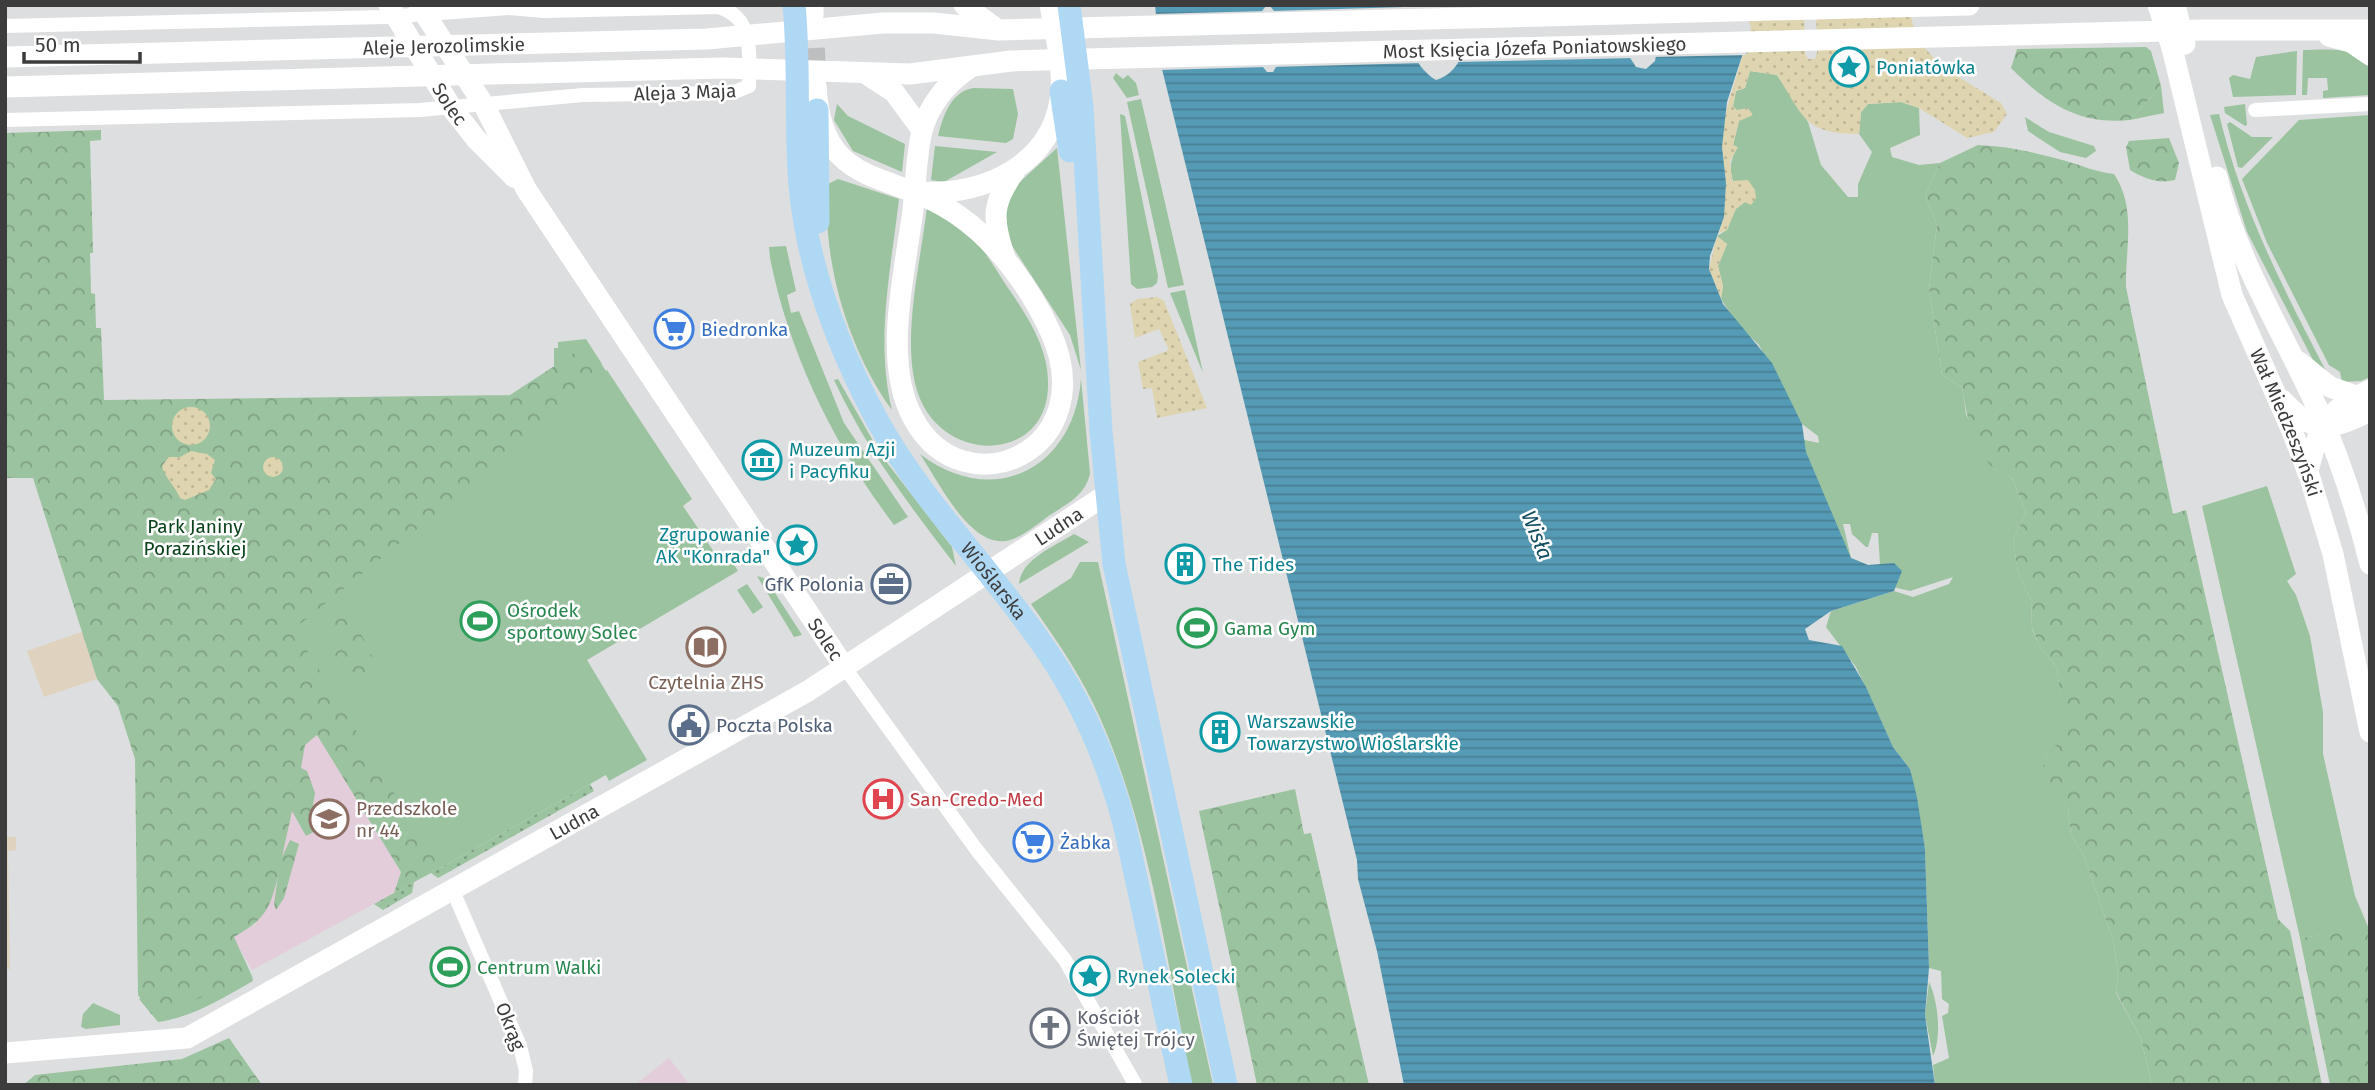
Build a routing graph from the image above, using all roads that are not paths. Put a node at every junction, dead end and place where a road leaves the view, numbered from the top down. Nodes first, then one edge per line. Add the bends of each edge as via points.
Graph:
1 (910, 5) edge
2 (964, 5) edge
3 (1050, 5) edge
4 (1069, 5) edge
5 (1969, 5) edge
6 (2158, 5) edge
7 (2175, 5) edge
8 (492, 7) edge
9 (422, 9) edge
10 (393, 10) edge
11 (812, 14) edge
12 (883, 23) junction
13 (5, 26) edge
14 (999, 30) junction
15 (2271, 30) junction
16 (2370, 30) edge
17 (2370, 55) edge
18 (5, 57) edge
19 (973, 66) junction
20 (866, 75) junction
21 (814, 82) junction
22 (5, 87) edge
23 (1061, 91) junction
24 (2370, 104) edge
25 (484, 105) junction
26 (451, 107) junction
27 (817, 110) junction
28 (2255, 110) dead end
29 (2196, 118) junction
30 (5, 120) edge
31 (922, 130) junction
32 (1016, 169) junction
33 (526, 189) junction
34 (910, 191) junction
35 (1006, 262) junction
36 (822, 287) junction
37 (1094, 331) junction
38 (2293, 357) junction
39 (2278, 396) junction
40 (2363, 402) edge
41 (2323, 426) junction
42 (2339, 461) junction
43 (2308, 472) junction
44 (1107, 494) junction
45 (2370, 564) edge
46 (989, 572) junction
47 (845, 668) junction
48 (2370, 732) edge
49 (453, 891) junction
50 (5, 1053) edge
51 (1135, 1084) edge
52 (525, 1085) edge
53 (1181, 1085) edge
54 (1226, 1085) edge

1 - 12 main road
2 - 14 main road
3 - 23 main road
4 - 37 main road via 1090,222
5 - 14 main road, Most Księcia Józefa Poniatowskiego
6 - 29 main road
7 - 29 main road
8 - 9 street, Aleja 3 Maja
8 - 25 street, Aleja 3 Maja via 729,10 747,32 749,86 732,93 583,95
9 - 10 street, Aleja 3 Maja
9 - 25 main road, Solec
10 - 13 street, Aleja 3 Maja
10 - 26 main road, Solec
11 - 12 main road, Aleje Jerozolimskie
11 - 18 main road, Aleje Jerozolimskie via 707,39
11 - 21 main road, Wioślarska
12 - 14 main road, Most Księcia Józefa Poniatowskiego
15 - 16 main road
15 - 17 main road via 2335,37
15 - 19 main road, Most Księcia Józefa Poniatowskiego
19 - 20 main road, Most Księcia Józefa Poniatowskiego
19 - 31 main road via 949,82
20 - 21 main road, Aleje Jerozolimskie
20 - 31 main road via 894,92
21 - 22 main road, Aleje Jerozolimskie via 722,68
21 - 27 main road
21 - 36 main road, Wioślarska via 802,202
23 - 32 main road via 1049,131
23 - 37 main road via 1082,285
24 - 28 street
25 - 26 street
25 - 33 main road, Solec
26 - 30 street
26 - 33 main road, Solec
27 - 34 main road via 825,135 842,160 857,171
27 - 36 main road
29 - 38 main road, Wał Miedzeszyński via 2239,248
29 - 39 main road, Wał Miedzeszyński via 2232,295
31 - 35 main road via 897,348 902,391 913,419 929,440 949,455 980,464 1007,461 1029,451 1049,430 1061,407 1064,377 1058,351 1042,313
32 - 34 main road via 964,192
32 - 35 main road via 995,209
33 - 47 main road, Solec
34 - 35 main road via 959,215
36 - 46 main road, Wioślarska via 845,354 883,429 926,493
37 - 44 main road
38 - 40 main road via 2330,387
38 - 41 main road, Wał Miedzeszyński
39 - 41 main road via 2305,421
39 - 43 main road, Wał Miedzeszyński
40 - 41 main road
40 - 42 main road via 2340,438
41 - 42 main road, Wał Miedzeszyński
41 - 43 main road
42 - 45 main road, Wał Miedzeszyński
43 - 48 main road, Wał Miedzeszyński via 2333,554
44 - 46 main road, Ludna
44 - 54 main road via 1118,589
46 - 47 main road, Ludna
46 - 53 main road, Wioślarska via 1069,687 1114,787
47 - 49 main road, Ludna
47 - 51 street, Solec via 976,849 1065,960
49 - 50 main road, Ludna via 187,1038
49 - 52 street, Okrąg via 520,1046

